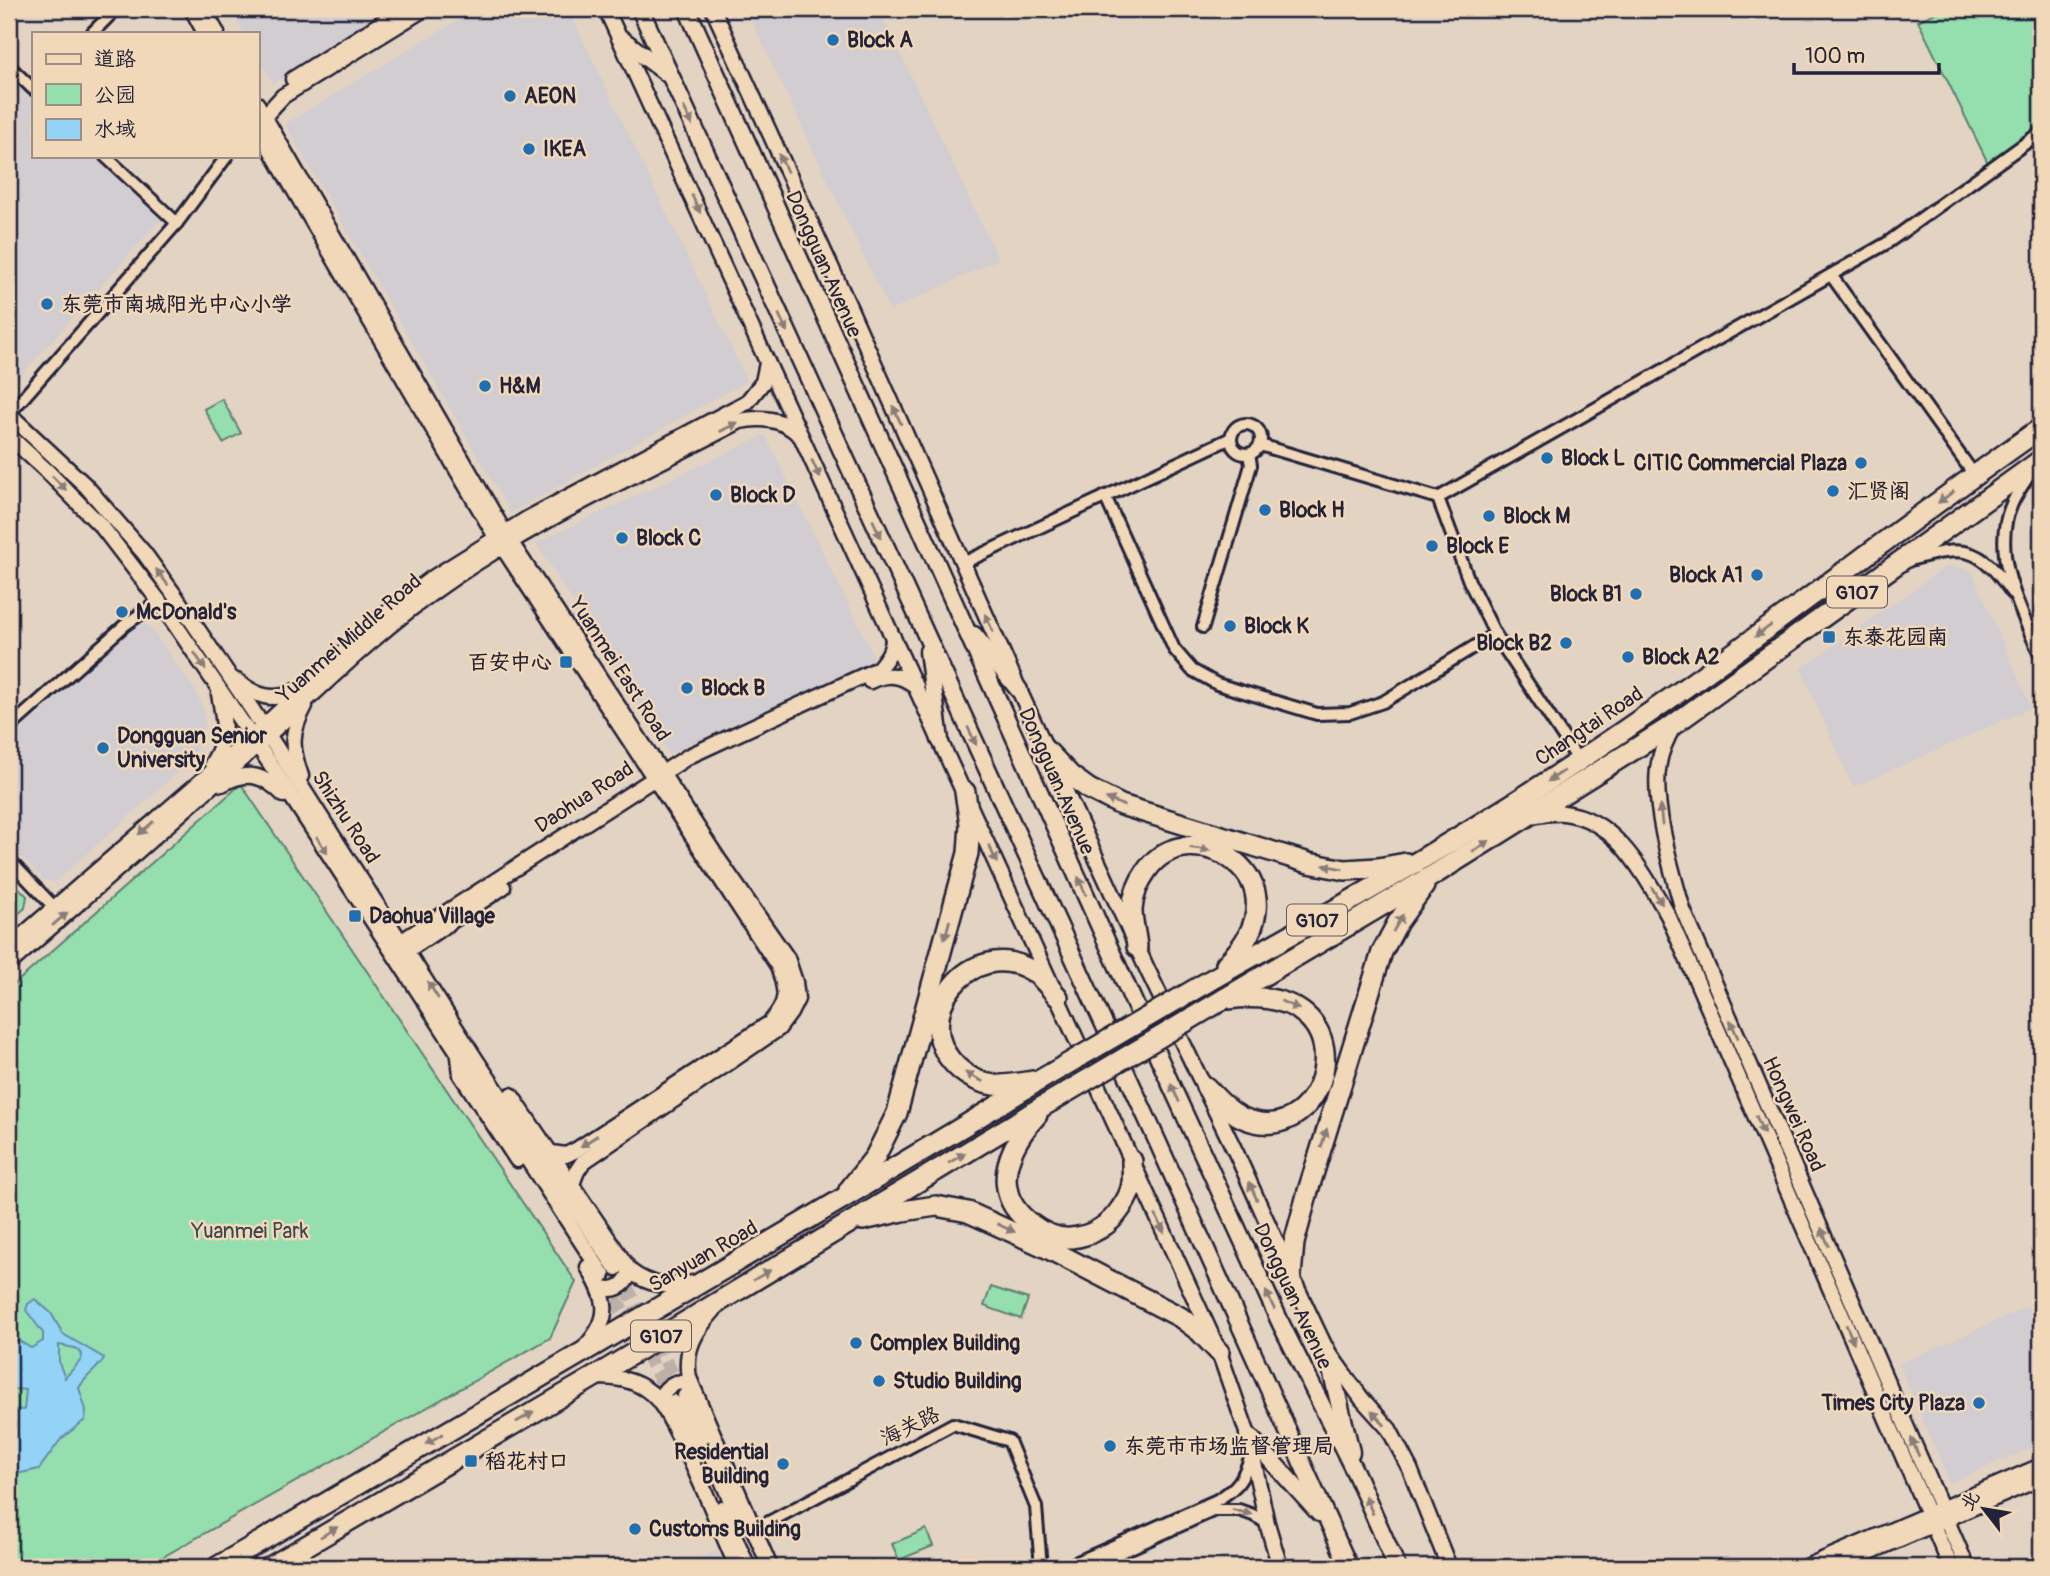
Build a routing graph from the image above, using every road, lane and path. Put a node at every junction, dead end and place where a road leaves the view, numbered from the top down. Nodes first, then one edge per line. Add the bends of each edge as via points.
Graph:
1 (116, 9) edge
2 (191, 9) edge
3 (203, 9) edge
4 (404, 9) edge
5 (424, 9) edge
6 (606, 9) edge
7 (640, 9) edge
8 (687, 9) edge
9 (713, 9) edge
10 (93, 32) edge
11 (204, 32) edge
12 (216, 32) edge
13 (620, 38) junction
14 (9, 66) edge
15 (670, 75) junction
16 (32, 88) edge
17 (259, 115) edge
18 (2041, 132) edge
19 (107, 158) edge
20 (226, 158) edge
21 (177, 223) junction
22 (1831, 275) junction
23 (767, 362) junction
24 (9, 414) edge
25 (2041, 428) edge
26 (9, 436) edge
27 (801, 438) junction
28 (1231, 438) junction
29 (1260, 446) junction
30 (1249, 454) junction
31 (2039, 462) edge
32 (1975, 476) junction
33 (1105, 496) junction
34 (1438, 498) junction
35 (503, 539) junction
36 (962, 563) junction
37 (1893, 565) junction
38 (2015, 598) junction
39 (159, 601) junction
40 (959, 617) junction
41 (1203, 627) dead end
42 (926, 634) junction
43 (1495, 634) junction
44 (893, 635) junction
45 (2041, 657) edge
46 (229, 675) junction
47 (217, 686) junction
48 (916, 686) junction
49 (312, 687) junction
50 (1019, 690) junction
51 (1673, 726) junction
52 (9, 727) edge
53 (260, 736) junction
54 (940, 740) junction
55 (1048, 752) junction
56 (1579, 761) junction
57 (660, 778) junction
58 (201, 788) junction
59 (965, 792) junction
60 (309, 797) junction
61 (297, 807) junction
62 (1527, 817) junction
63 (9, 860) edge
64 (1429, 867) junction
65 (54, 908) junction
66 (405, 945) junction
67 (9, 947) edge
68 (1137, 947) junction
69 (9, 964) edge
70 (1209, 981) junction
71 (1058, 997) junction
72 (1224, 999) junction
73 (464, 1051) junction
74 (1040, 1080) junction
75 (1206, 1087) junction
76 (1050, 1102) junction
77 (551, 1153) junction
78 (1132, 1161) junction
79 (572, 1184) junction
80 (837, 1203) junction
81 (845, 1225) junction
82 (612, 1275) junction
83 (1291, 1275) junction
84 (702, 1281) junction
85 (724, 1297) junction
86 (1326, 1349) junction
87 (1219, 1352) junction
88 (578, 1355) junction
89 (594, 1377) junction
90 (678, 1398) junction
91 (1248, 1434) junction
92 (1252, 1452) junction
93 (2041, 1466) edge
94 (1356, 1474) junction
95 (2041, 1478) edge
96 (1937, 1517) junction
97 (1267, 1523) junction
98 (1329, 1523) junction
99 (754, 1530) junction
100 (217, 1567) edge
101 (270, 1567) edge
102 (737, 1567) edge
103 (748, 1567) edge
104 (760, 1567) edge
105 (770, 1567) edge
106 (1041, 1567) edge
107 (1066, 1567) edge
108 (1088, 1567) edge
109 (1280, 1567) edge
110 (1349, 1567) edge
111 (1397, 1567) edge
112 (1449, 1567) edge
113 (1806, 1567) edge
114 (1835, 1567) edge
115 (1951, 1567) edge
116 (1967, 1567) edge

1 - 10 street
2 - 11 street
3 - 12 street
4 - 17 street via 277,89
5 - 17 street
6 - 13 street
7 - 15 main road
8 - 40 main road, Dongguan Avenue
36 -> 9 street
13 - 15 main road
13 -> 23 street
14 - 16 street
15 -> 42 main road
17 - 35 street, Yuanmei East Road
18 - 22 street via 1887,243
19 - 21 street
20 - 21 street
21 - 24 street
22 - 32 street
22 - 34 street
23 - 27 street
23 - 35 street, Yuanmei Middle Road via 756,393 732,411
46 -> 24 street, Shizhu Road via 114,517
25 - 32 highway, Changtai Road / G107
26 -> 39 street, Shizhu Road via 102,527
35 -> 27 street, Yuanmei Middle Road via 740,421 755,418 783,423
27 -> 44 street
28 - 29 street via 1238,426 1252,425 1259,432
28 - 30 street via 1236,451
28 - 33 street
29 - 30 street
29 - 34 street
30 - 41 street via 1251,465
31 - 37 highway, Changtai Road / G107
31 - 38 street via 2006,521 2005,555
32 -> 56 highway, Changtai Road / G107
33 - 36 street
33 - 43 street via 1174,649 1192,670 1216,684 1317,714 1350,713 1383,702
34 - 43 street
35 - 49 street, Yuanmei Middle Road via 431,579 395,606
35 - 57 street, Yuanmei East Road
50 -> 36 street
37 - 38 street via 1941,551 1968,553 1987,562
37 - 51 highway, Changtai Road / G107
38 - 45 street
39 -> 47 street, Shizhu Road
39 - 52 street
40 - 50 main road
94 -> 40 main road, Dongguan Avenue via 1281,1324
42 - 54 main road
42 -> 98 main road
43 - 56 street
44 - 48 street
44 - 57 street, Daohua Road via 889,656 878,669 690,756
46 - 49 street via 272,699
46 - 53 street, Shizhu Road
47 - 53 street, Shizhu Road
47 - 58 street via 225,734
48 - 54 street
48 - 57 street, Daohua Road via 898,675 884,675
49 - 53 street, Yuanmei Middle Road
49 - 60 street via 295,727 292,748
50 - 55 street
51 - 62 highway, Changtai Road / G107
96 -> 51 street, Hongwei Road via 1683,910 1658,795 1658,766
53 - 58 street, Yuanmei Middle Road
53 - 60 street, Shizhu Road
53 - 61 street, Shizhu Road
54 - 59 street
64 -> 55 highway via 1345,870 1309,863 1121,806 1071,776
55 - 68 street
56 -> 64 highway, Changtai Road / G107
57 - 66 street, Daohua Road
57 -> 77 street, Yuanmei East Road via 778,966 786,999 770,1023 679,1084 576,1150 565,1155
57 - 79 street, Yuanmei East Road via 787,958 797,999 778,1029 583,1162
58 - 61 street via 238,775 256,775
58 -> 65 street, Yuanmei Middle Road
69 -> 58 street, Yuanmei Middle Road
59 -> 71 street
59 -> 80 highway via 968,853 897,1113 876,1157
60 - 66 street, Shizhu Road
61 -> 73 street, Shizhu Road
64 -> 62 highway, Changtai Road / G107
62 -> 96 street, Hongwei Road via 1565,813 1606,830 1642,871 1668,915
63 - 65 street
64 - 70 highway, Changtai Road / G107
64 - 72 highway, Changtai Road / G107
83 -> 64 highway via 1308,1191 1382,952
65 - 67 street, Yuanmei Middle Road
73 -> 66 street, Shizhu Road
68 -> 70 highway via 1132,909 1139,881 1154,860 1174,849 1191,847 1224,854 1249,876 1258,899 1246,944
68 - 75 street
70 - 74 highway, Sanyuan Road / G107, bridge
74 -> 71 highway via 995,1085 959,1069 940,1042 940,1010 947,992 960,978 991,962 1003,961 1032,971
71 - 78 street
72 -> 75 highway via 1267,997 1301,1009 1321,1036 1324,1073 1306,1105 1273,1122 1242,1117
72 - 76 highway, G107, bridge
73 - 77 street via 486,1059
73 - 82 street, Shizhu Road via 471,1071
74 - 80 highway, Sanyuan Road / G107
83 -> 75 street
76 - 78 highway via 1021,1135 1007,1171 1006,1188 1024,1219 1052,1235 1070,1238 1101,1228 1126,1200
81 -> 76 highway, G107
77 - 79 street
78 -> 87 street
79 - 82 street
80 - 84 highway, Sanyuan Road / G107
85 -> 81 highway, G107
81 -> 87 highway via 936,1206 968,1212 1180,1317
82 - 84 street via 667,1287
82 - 88 street via 603,1296 604,1317
83 - 86 street
84 - 88 highway, Sanyuan Road / G107
85 - 89 highway, G107
85 - 90 street via 691,1342
86 - 94 main road
112 -> 86 street via 1389,1429
87 - 91 street
88 -> 100 highway, Sanyuan Road / G107
89 - 90 street via 618,1377 651,1393
101 -> 89 highway, G107
90 - 99 street
90 - 102 street via 693,1464
90 - 103 street
90 - 104 street
91 - 92 street
91 - 98 main road
92 - 97 street
92 - 107 street via 1235,1489
93 - 96 street
111 -> 94 main road, Dongguan Avenue
95 - 96 street
96 - 113 street
96 - 114 street
96 - 115 street, Hongwei Road
96 - 116 street, Hongwei Road
108 -> 97 street via 1215,1510 1239,1510
97 - 109 street
98 - 110 main road
99 - 105 street
99 - 106 street, 海关路 via 953,1424 1009,1441 1036,1507

